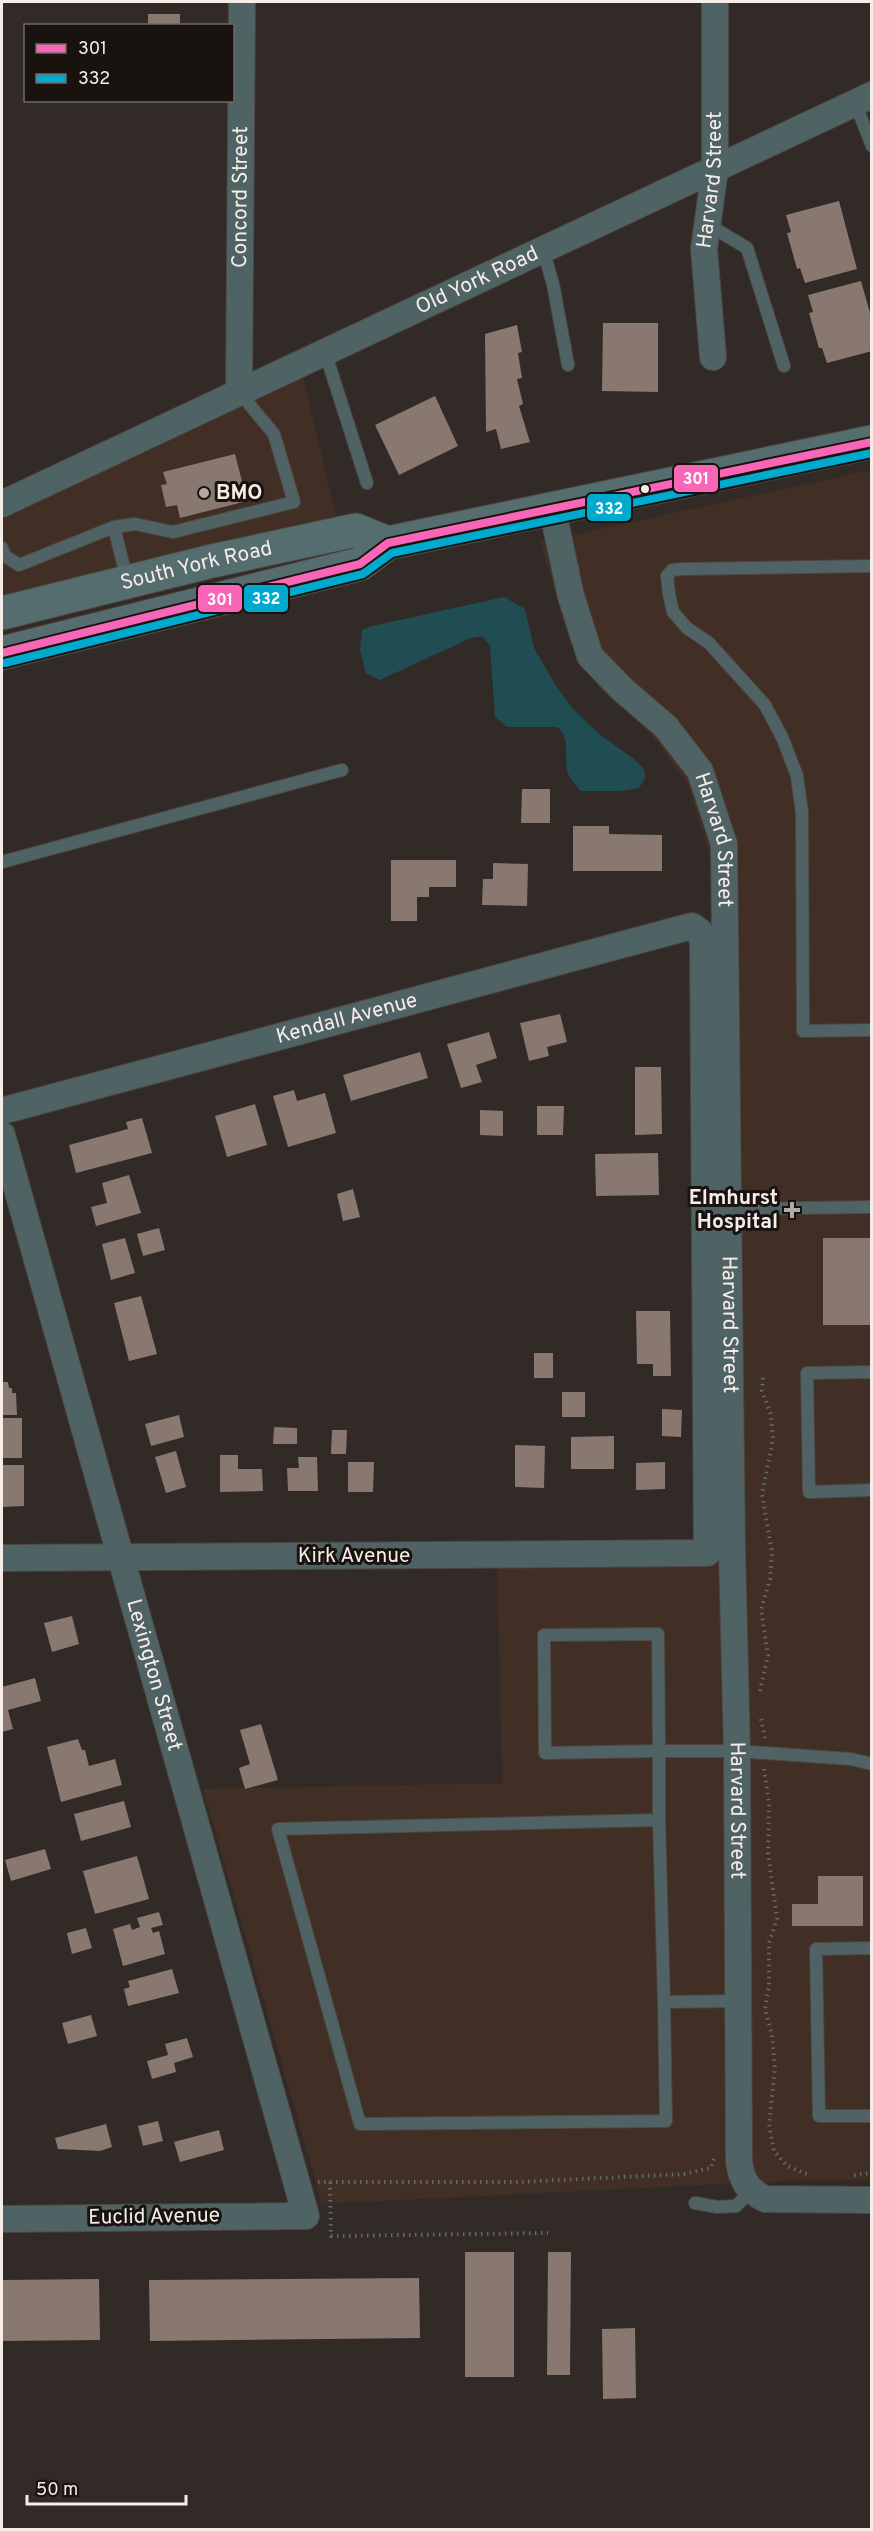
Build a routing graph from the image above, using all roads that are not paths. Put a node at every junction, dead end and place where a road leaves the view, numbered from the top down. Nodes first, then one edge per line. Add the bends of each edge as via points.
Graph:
1 (242, 2) edge
2 (715, 2) edge
3 (863, 98) edge
4 (872, 146) edge
5 (715, 169) junction
6 (706, 224) junction
7 (543, 250) junction
8 (325, 352) junction
9 (713, 357) dead end
10 (568, 365) dead end
11 (784, 366) dead end
12 (240, 392) junction
13 (872, 442) edge
14 (835, 450) junction
15 (872, 460) edge
16 (367, 483) dead end
17 (2, 504) edge
18 (552, 508) junction
19 (114, 527) junction
20 (388, 543) junction
21 (2, 548) edge
22 (872, 566) edge
23 (127, 582) junction
24 (2, 613) edge
25 (2, 653) edge
26 (342, 770) dead end
27 (2, 862) edge
28 (692, 926) joint
29 (872, 1029) edge
30 (2, 1111) edge
31 (2, 1135) edge
32 (872, 1208) edge
33 (728, 1209) junction
34 (872, 1372) edge
35 (872, 1490) edge
36 (706, 1553) joint
37 (120, 1557) junction
38 (2, 1558) edge
39 (659, 1751) junction
40 (737, 1751) junction
41 (872, 1764) edge
42 (659, 1820) junction
43 (872, 1948) edge
44 (739, 2001) junction
45 (664, 2002) junction
46 (872, 2116) edge
47 (751, 2192) junction
48 (872, 2200) edge
49 (695, 2203) dead end
50 (306, 2216) joint
51 (2, 2219) edge

1 - 12 street, Concord Street
2 - 5 street, Harvard Street
3 - 4 lane
3 - 5 street, Old York Road
5 - 6 street, Harvard Street
5 - 7 street, Old York Road
6 - 9 street, Harvard Street via 704,249
6 - 11 lane via 747,248
7 - 8 street, Old York Road
7 - 10 lane
8 - 12 street, Old York Road
8 - 16 lane
12 - 17 street, Old York Road
12 - 19 lane via 274,434 294,502 173,532 135,524
13 - 14 main road, South York Road
14 - 15 lane
14 - 18 main road, South York Road
18 - 20 main road, South York Road
18 - 33 street, Harvard Street via 571,596 590,656 666,727 700,771 724,844
19 - 21 lane via 20,565 5,556
19 - 23 lane
20 - 23 main road, South York Road via 356,530
20 - 25 main road, South York Road via 360,564
22 - 29 lane via 683,569 672,570 668,576 673,612 709,643 765,705 797,776 802,813 803,1031
23 - 24 main road, South York Road
26 - 27 lane
28 - 30 street, Kendall Avenue
28 - 36 street, Harvard Street via 700,932 704,943
31 - 37 street, Lexington Street
32 - 33 lane
33 - 40 street, Harvard Street
34 - 35 lane via 807,1373 809,1492
36 - 37 street, Kirk Avenue
37 - 38 street, Kirk Avenue
37 - 50 street, Lexington Street
39 - 39 lane via 545,1752 544,1635 658,1634
39 - 40 lane
39 - 42 lane
40 - 41 lane
40 - 44 street, Harvard Street
42 - 45 lane
42 - 45 lane via 278,1829 360,2124 666,2121
43 - 46 lane via 816,1949 819,2116
44 - 45 lane
44 - 47 street, Harvard Street via 739,2162 742,2180
47 - 48 street via 765,2199
47 - 49 lane via 736,2206
50 - 51 street, Euclid Avenue

